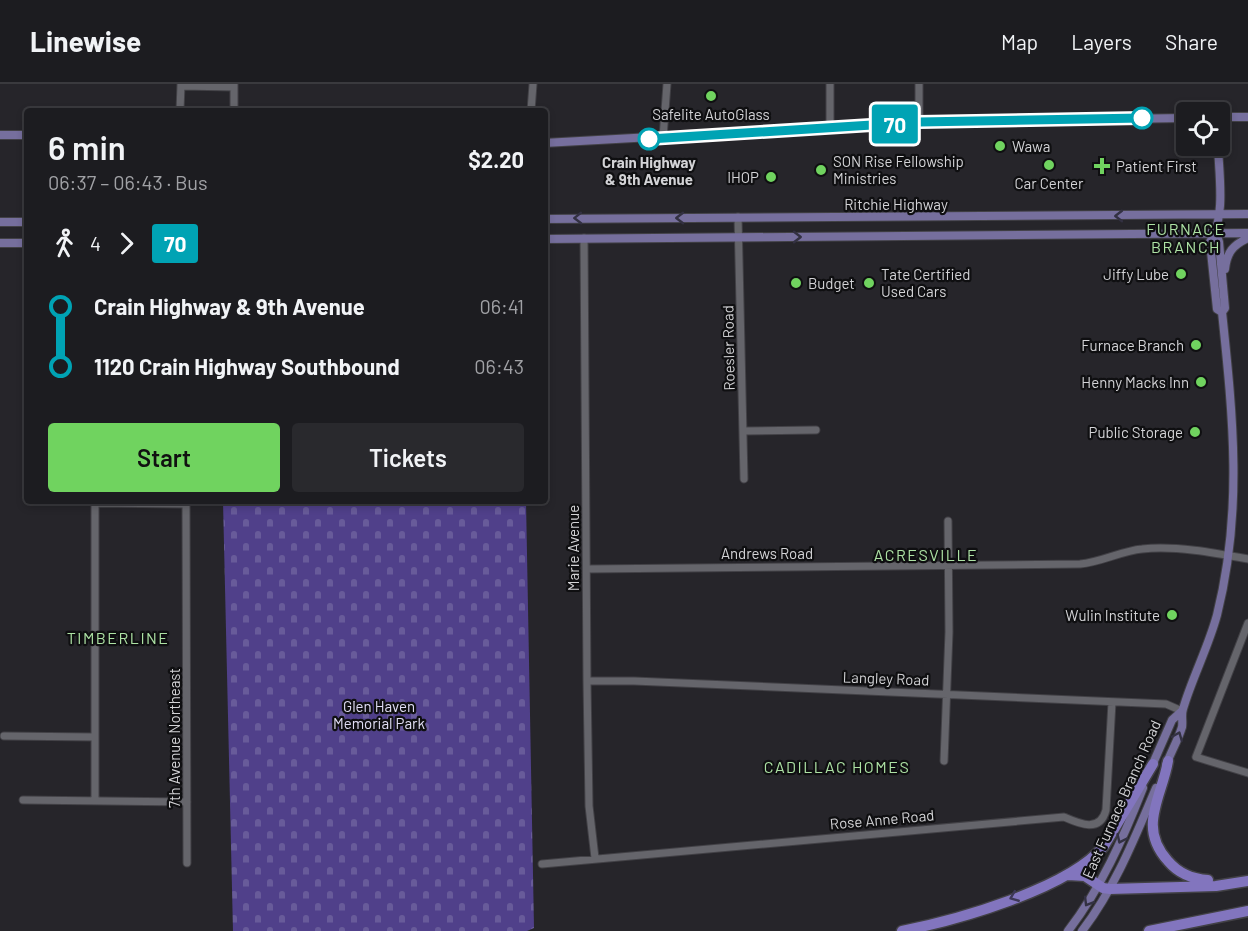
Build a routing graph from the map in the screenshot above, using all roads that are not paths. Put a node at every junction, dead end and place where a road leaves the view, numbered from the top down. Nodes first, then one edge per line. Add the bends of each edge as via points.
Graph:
1 (532, 84) edge
2 (667, 84) edge
3 (830, 84) edge
4 (919, 84) edge
5 (181, 85) edge
6 (234, 85) edge
7 (180, 108) edge
8 (234, 108) edge
9 (531, 108) edge
10 (1230, 117) edge
11 (1248, 117) edge
12 (1176, 118) edge
13 (919, 122) junction
14 (830, 127) junction
15 (0, 135) edge
16 (24, 135) edge
17 (663, 138) junction
18 (548, 143) edge
19 (1218, 156) edge
20 (1248, 214) edge
21 (1219, 215) junction
22 (738, 217) junction
23 (548, 219) edge
24 (0, 222) edge
25 (24, 222) edge
26 (1216, 233) junction
27 (1248, 235) edge
28 (739, 237) junction
29 (548, 238) edge
30 (584, 238) junction
31 (0, 243) edge
32 (24, 243) edge
33 (1224, 294) junction
34 (1222, 312) junction
35 (816, 430) dead end
36 (743, 431) junction
37 (744, 479) dead end
38 (95, 504) edge
39 (186, 504) edge
40 (948, 521) dead end
41 (1228, 555) junction
42 (1248, 559) edge
43 (948, 566) junction
44 (587, 568) junction
45 (1248, 623) edge
46 (586, 681) junction
47 (947, 694) junction
48 (1112, 702) junction
49 (1182, 711) junction
50 (4, 736) dead end
51 (96, 737) junction
52 (945, 761) dead end
53 (1168, 761) junction
54 (1153, 764) junction
55 (1248, 773) edge
56 (23, 800) dead end
57 (95, 800) junction
58 (187, 802) junction
59 (595, 858) junction
60 (187, 863) dead end
61 (542, 864) dead end
62 (1068, 875) junction
63 (1248, 881) edge
64 (1227, 883) junction
65 (1098, 885) junction
66 (1110, 889) junction
67 (1248, 911) edge
68 (902, 931) edge
69 (1068, 931) edge
70 (1082, 931) edge
71 (1149, 931) edge

1 - 9 street
2 - 17 street
3 - 14 street
4 - 13 street
5 - 6 street
5 - 7 street
6 - 8 street
10 - 11 main road
12 - 13 main road
13 - 14 main road
14 - 17 main road
15 - 16 main road
17 - 18 main road
19 - 21 main road
20 - 21 main road, Ritchie Highway
21 -> 22 main road, Ritchie Highway
21 - 26 main road
22 -> 23 main road, Ritchie Highway
22 - 28 street, Roesler Road
24 - 25 main road
26 - 27 main road
28 -> 26 main road
26 - 33 main road, East Furnace Branch Road
26 - 34 main road, East Furnace Branch Road via 1210,243 1217,309
27 - 33 main road via 1227,255
28 - 30 main road
28 - 36 street, Roesler Road
29 - 30 main road
30 - 44 street, Marie Avenue
31 - 32 main road
33 - 34 main road, East Furnace Branch Road
34 - 41 main road, East Furnace Branch Road via 1234,451
35 - 36 street
36 - 37 street, Roesler Road
38 - 51 street
39 - 58 street, 7th Avenue Northeast
40 - 43 street
41 - 42 street, Andrews Road
41 - 43 street, Andrews Road via 1155,548 1095,563
41 - 49 main road, East Furnace Branch Road via 1212,631
43 - 44 street, Andrews Road
43 - 47 street
44 - 46 street, Marie Avenue
45 - 55 street via 1196,757
46 - 47 street, Langley Road
46 - 59 street, Marie Avenue via 589,806
47 - 48 street, Langley Road
47 - 52 street
48 - 49 street, Langley Road via 1166,704
48 - 59 street, Rose Anne Road via 1106,810 1093,825 1064,817
53 -> 49 main road, East Furnace Branch Road via 1183,725
49 - 54 main road, East Furnace Branch Road via 1172,720
50 - 51 street
51 - 57 street
53 - 64 highway via 1152,818 1156,844 1170,864 1184,874
53 - 66 main road, East Furnace Branch Road
54 - 62 highway via 1104,846 1094,858
54 -> 65 main road, East Furnace Branch Road
56 - 57 street
57 - 58 street
58 - 60 street, 7th Avenue Northeast
59 - 61 street, Rose Anne Road
62 - 65 highway via 1085,876
62 -> 68 highway via 1000,903
63 - 64 highway
64 - 66 highway
65 - 66 highway
65 -> 69 main road, East Furnace Branch Road
66 - 70 main road, East Furnace Branch Road
67 - 71 highway

